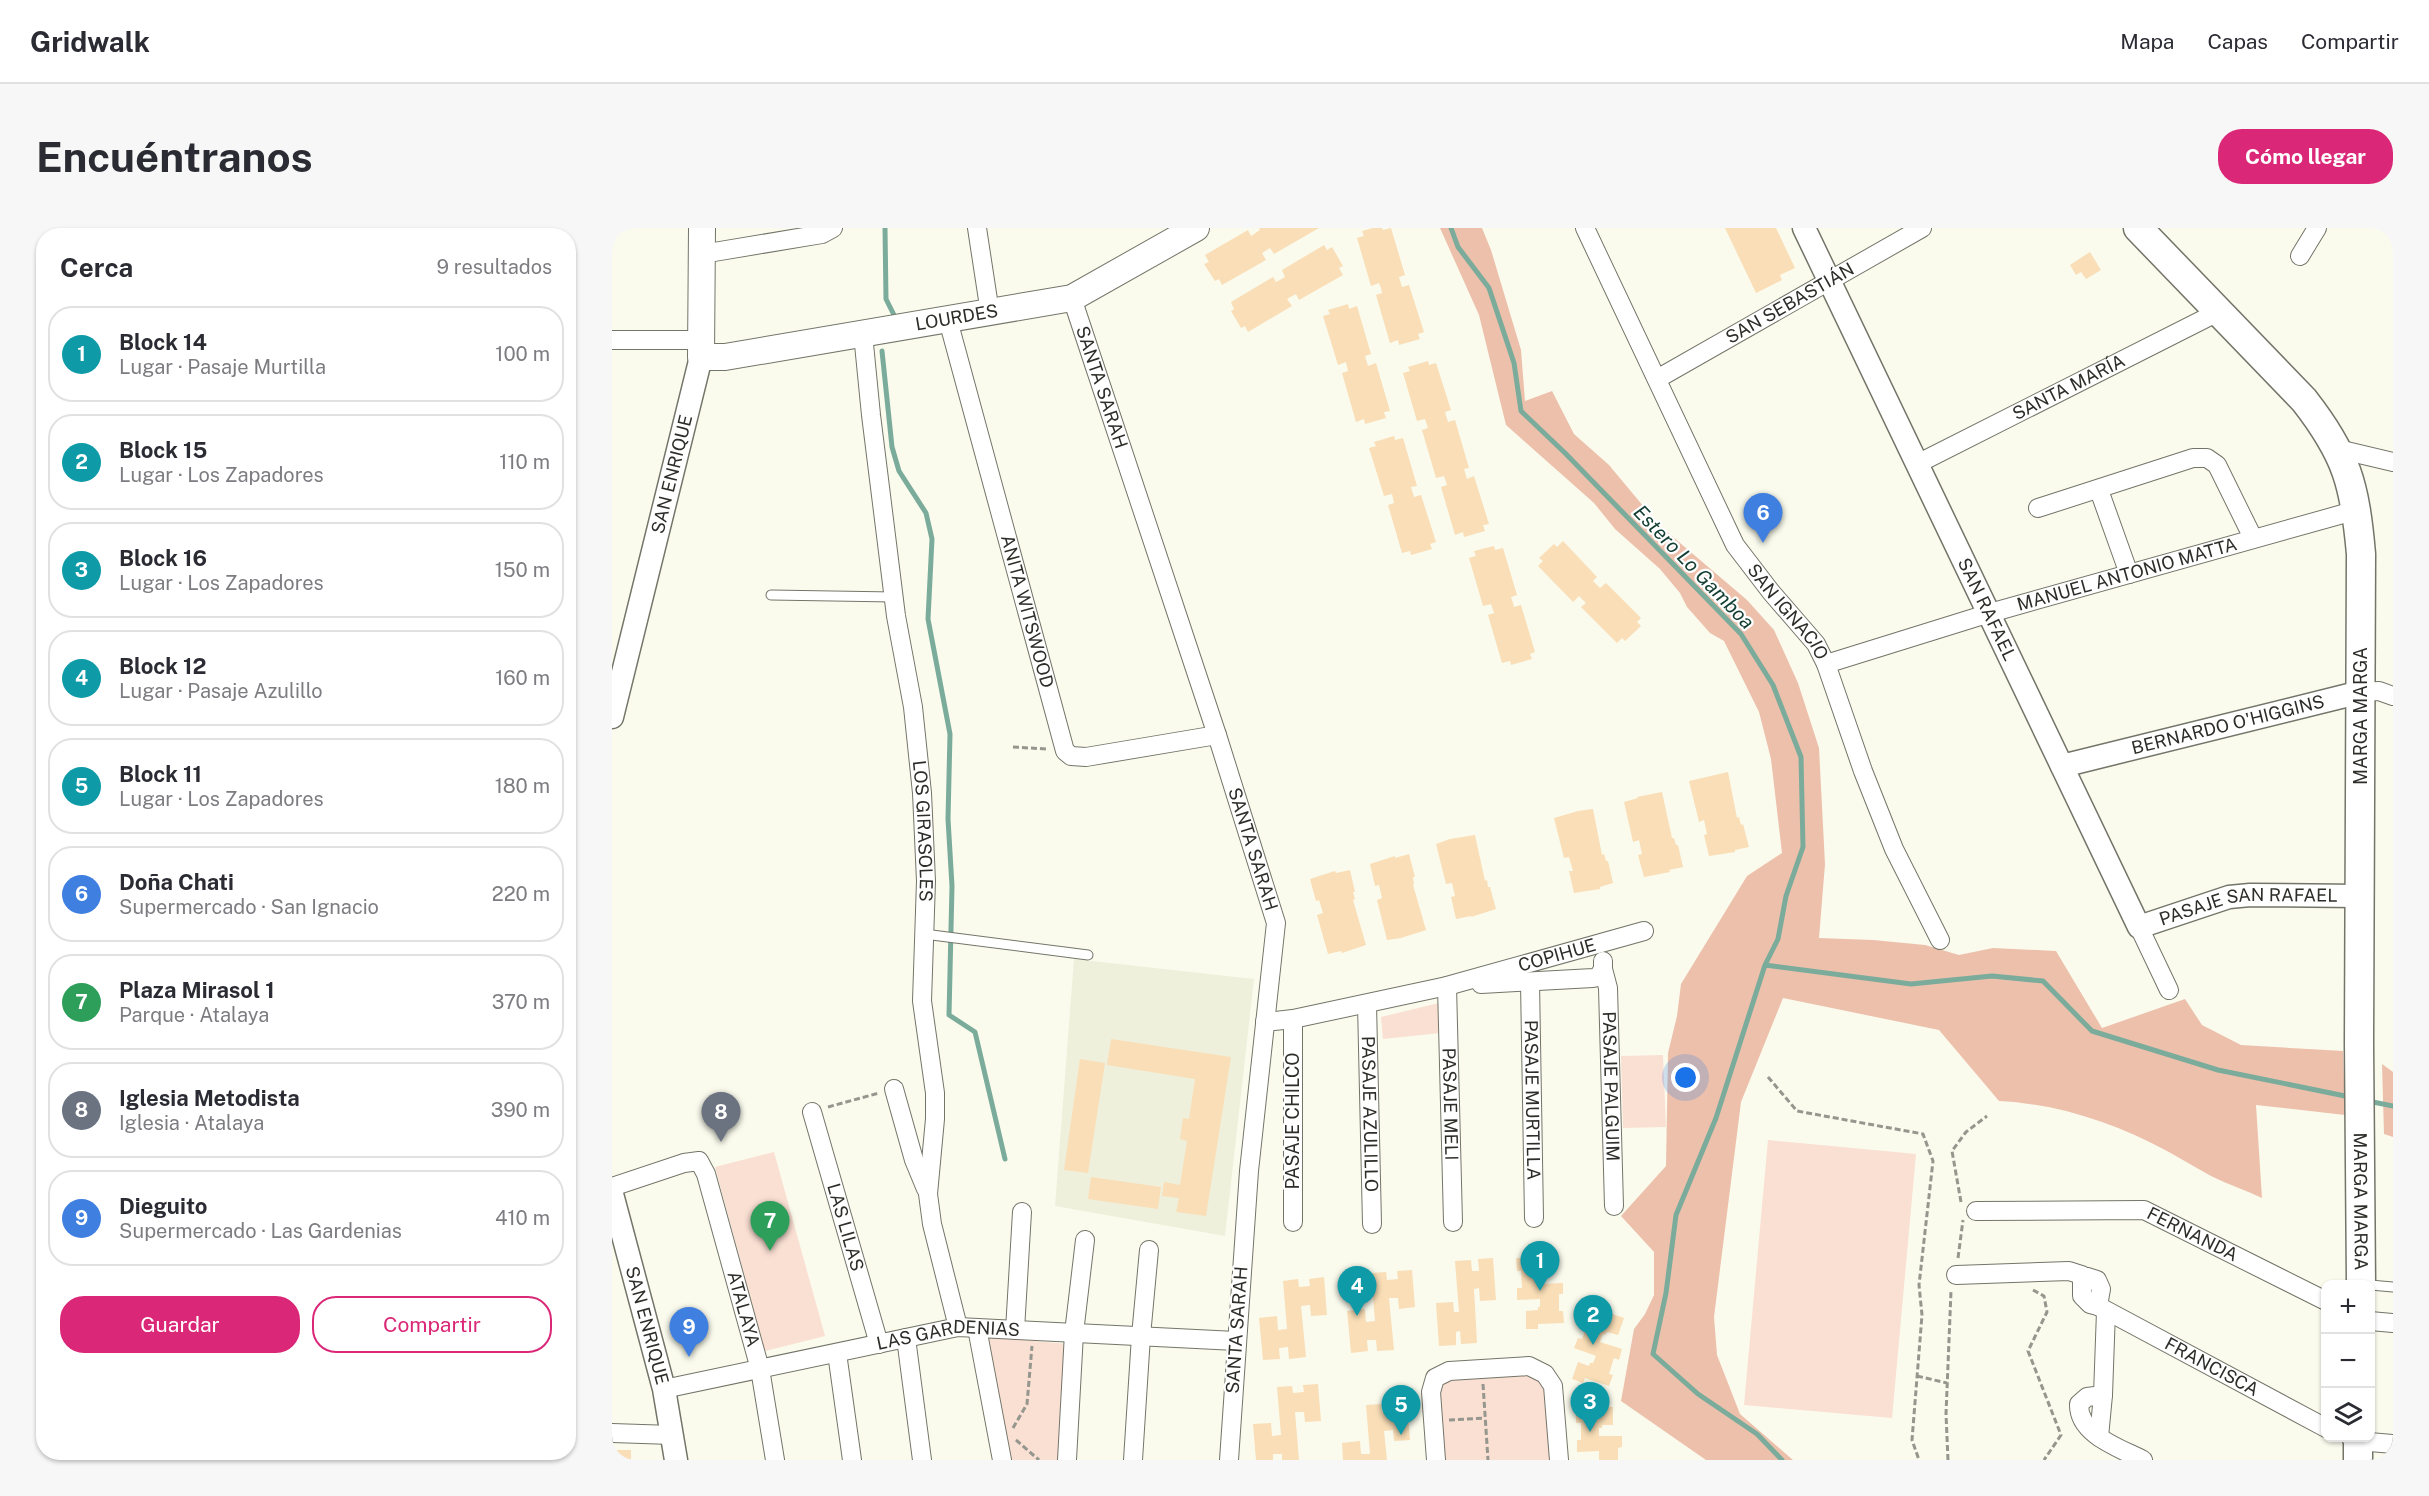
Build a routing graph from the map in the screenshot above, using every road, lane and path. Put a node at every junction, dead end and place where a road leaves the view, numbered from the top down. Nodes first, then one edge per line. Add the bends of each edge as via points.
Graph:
1 (702, 228) edge
2 (833, 228) edge
3 (977, 228) edge
4 (1196, 228) edge
5 (1585, 228) edge
6 (1804, 228) edge
7 (1923, 228) edge
8 (2138, 228) edge
9 (2317, 228) edge
10 (702, 254) junction
11 (2300, 256) dead end
12 (1829, 282) junction
13 (1072, 298) junction
14 (2220, 311) junction
15 (990, 313) junction
16 (948, 320) junction
17 (863, 334) junction
18 (612, 340) edge
19 (701, 349) junction
20 (1657, 380) junction
21 (2338, 449) junction
22 (2393, 462) edge
23 (1917, 464) junction
24 (2099, 490) junction
25 (2038, 508) dead end
26 (2357, 510) junction
27 (2253, 538) junction
28 (2129, 574) junction
29 (771, 595) dead end
30 (894, 597) junction
31 (1990, 613) junction
32 (1826, 664) junction
33 (2361, 692) junction
34 (2393, 696) edge
35 (612, 717) edge
36 (1218, 735) junction
37 (1013, 747) dead end
38 (1065, 751) junction
39 (2062, 766) junction
40 (2360, 896) junction
41 (2139, 927) junction
42 (1644, 931) dead end
43 (924, 934) junction
44 (1940, 940) dead end
45 (1587, 947) junction
46 (1088, 955) dead end
47 (1603, 969) junction
48 (1530, 982) junction
49 (1447, 986) junction
50 (2169, 990) dead end
51 (1367, 1004) junction
52 (1293, 1019) junction
53 (1266, 1022) junction
54 (1768, 1077) dead end
55 (894, 1089) dead end
56 (861, 1098) dead end
57 (812, 1112) joint
58 (612, 1187) edge
59 (612, 1194) edge
60 (928, 1194) junction
61 (1614, 1206) dead end
62 (1976, 1211) dead end
63 (1022, 1212) dead end
64 (1534, 1218) dead end
65 (1293, 1222) dead end
66 (1453, 1222) dead end
67 (1372, 1224) dead end
68 (617, 1232) edge
69 (1085, 1240) dead end
70 (1149, 1250) dead end
71 (2002, 1274) junction
72 (1956, 1275) dead end
73 (2361, 1280) edge
74 (2375, 1285) edge
75 (2393, 1287) edge
76 (2321, 1299) edge
77 (2102, 1309) junction
78 (2375, 1321) edge
79 (2393, 1323) edge
80 (958, 1327) junction
81 (977, 1328) junction
82 (1015, 1330) junction
83 (1034, 1331) junction
84 (1074, 1333) junction
85 (1141, 1336) junction
86 (906, 1338) junction
87 (1236, 1341) junction
88 (879, 1344) junction
89 (837, 1353) junction
90 (1482, 1368) junction
91 (760, 1369) junction
92 (1917, 1376) junction
93 (1947, 1383) dead end
94 (664, 1389) junction
95 (1485, 1418) junction
96 (1433, 1421) junction
97 (2321, 1426) edge
98 (612, 1433) edge
99 (672, 1435) junction
100 (2356, 1444) edge
101 (2393, 1444) edge
102 (1006, 1448) edge
103 (676, 1460) edge
104 (775, 1460) edge
105 (852, 1460) edge
106 (922, 1460) edge
107 (1039, 1460) edge
108 (1067, 1460) edge
109 (1133, 1460) edge
110 (1228, 1460) edge
111 (1436, 1460) edge
112 (1488, 1460) edge
113 (1559, 1460) edge
114 (1918, 1460) edge
115 (2043, 1460) edge
116 (2144, 1460) edge

1 - 10 main road, SAN ENRIQUE
2 - 10 street via 822,234
3 - 15 street
4 - 13 main road, LOURDES
5 - 20 street, SAN IGNACIO
6 - 12 street, SAN RAFAEL
7 - 12 street, SAN SEBASTIÁN
8 - 14 main road, MARGA MARGA
9 - 11 street
10 - 19 main road, SAN ENRIQUE
12 - 20 street, SAN SEBASTIÁN
12 - 23 street, SAN RAFAEL
13 - 15 main road, LOURDES
13 - 36 street, SANTA SARAH
14 - 21 main road, MARGA MARGA via 2304,400
14 - 23 street, SANTA MARÍA
15 - 16 main road, LOURDES
16 - 17 main road, LOURDES
16 - 38 street, ANITA WITSWOOD
17 - 19 main road, LOURDES via 725,357
17 - 30 street, LOS GIRASOLES
18 - 19 street
19 - 35 street, SAN ENRIQUE
20 - 32 street, SAN IGNACIO via 1736,545 1816,644
21 - 22 street
21 - 26 main road, MARGA MARGA via 2353,486
23 - 31 street, SAN RAFAEL
24 - 25 street
24 - 27 street via 2193,458 2207,458 2217,465
24 - 28 street
26 - 27 street, MANUEL ANTONIO MATTA
26 - 33 main road, MARGA MARGA via 2361,554
27 - 28 street, MANUEL ANTONIO MATTA
28 - 31 street, MANUEL ANTONIO MATTA
29 - 30 lane
30 - 43 street, LOS GIRASOLES via 914,707 922,793
31 - 32 street, MANUEL ANTONIO MATTA
31 - 39 street, SAN RAFAEL
32 - 44 street, SAN IGNACIO via 1894,849
33 - 34 street, BERNARDO O'HIGGINS via 2379,691
33 - 39 street, BERNARDO O'HIGGINS
33 - 40 main road, MARGA MARGA
36 - 38 street via 1086,757 1071,756
36 - 53 street, SANTA SARAH via 1276,923
37 - 38 path
39 - 41 street, SAN RAFAEL
40 - 41 street, PASAJE SAN RAFAEL via 2229,897
40 - 73 main road, MARGA MARGA
41 - 50 street, SAN RAFAEL
42 - 45 street
43 - 46 lane
43 - 60 street, LOS GIRASOLES via 922,1001 935,1093
45 - 47 street, COPIHUE via 1601,955
45 - 49 street, COPIHUE
47 - 48 street, COPIHUE via 1593,978
47 - 61 street, PASAJE PALGUIM via 1608,988
48 - 49 street, COPIHUE
48 - 64 street, PASAJE MURTILLA
49 - 51 street, COPIHUE
49 - 66 street, PASAJE MELI
51 - 52 street, COPIHUE
51 - 67 street, PASAJE AZULILLO
52 - 53 street, COPIHUE
52 - 65 street, PASAJE CHILCO
53 - 87 street, SANTA SARAH
54 - 92 path via 1797,1111 1923,1134 1933,1161 1919,1285 1922,1315
55 - 60 street
56 - 57 path
57 - 88 street, LAS LILAS
58 - 91 street, ATALAYA via 699,1161 706,1174
59 - 68 street, SAN ENRIQUE
60 - 80 street, LOS GIRASOLES
62 - 76 street, FERNANDA via 2144,1210
63 - 82 street
68 - 94 street, SAN ENRIQUE
69 - 84 street
70 - 85 street
71 - 72 street, FRANCISCA
71 - 77 street, FRANCISCA via 2069,1271 2082,1275 2082,1296
71 - 115 path via 2044,1296 2047,1312 2028,1351 2061,1435
74 - 75 lane
77 - 97 street, FRANCISCA
77 - 116 street via 2103,1395 2087,1397 2079,1404 2078,1416 2099,1437
78 - 79 street
80 - 81 street, LAS GARDENIAS
80 - 86 street, LAS GARDENIAS
81 - 82 street, LAS GARDENIAS
81 - 102 street
82 - 83 street, LAS GARDENIAS
83 - 84 street, LAS GARDENIAS
83 - 102 path via 1028,1404
84 - 85 street, LAS GARDENIAS
84 - 108 street
85 - 87 street, LAS GARDENIAS
85 - 109 street
86 - 88 street, LAS GARDENIAS
86 - 106 street
87 - 110 street, SANTA SARAH
88 - 89 street, LAS GARDENIAS
89 - 91 street, LAS GARDENIAS
89 - 105 street
90 - 95 path
90 - 96 street via 1449,1371 1436,1378 1431,1392
90 - 113 street via 1529,1366 1545,1374 1553,1386
91 - 94 street, LAS GARDENIAS
91 - 104 street, ATALAYA
92 - 93 path
92 - 114 path via 1912,1440
94 - 99 street, SAN ENRIQUE
95 - 96 path
95 - 112 path
96 - 111 street
98 - 99 street
99 - 103 street, SAN ENRIQUE
100 - 101 street
102 - 107 path

